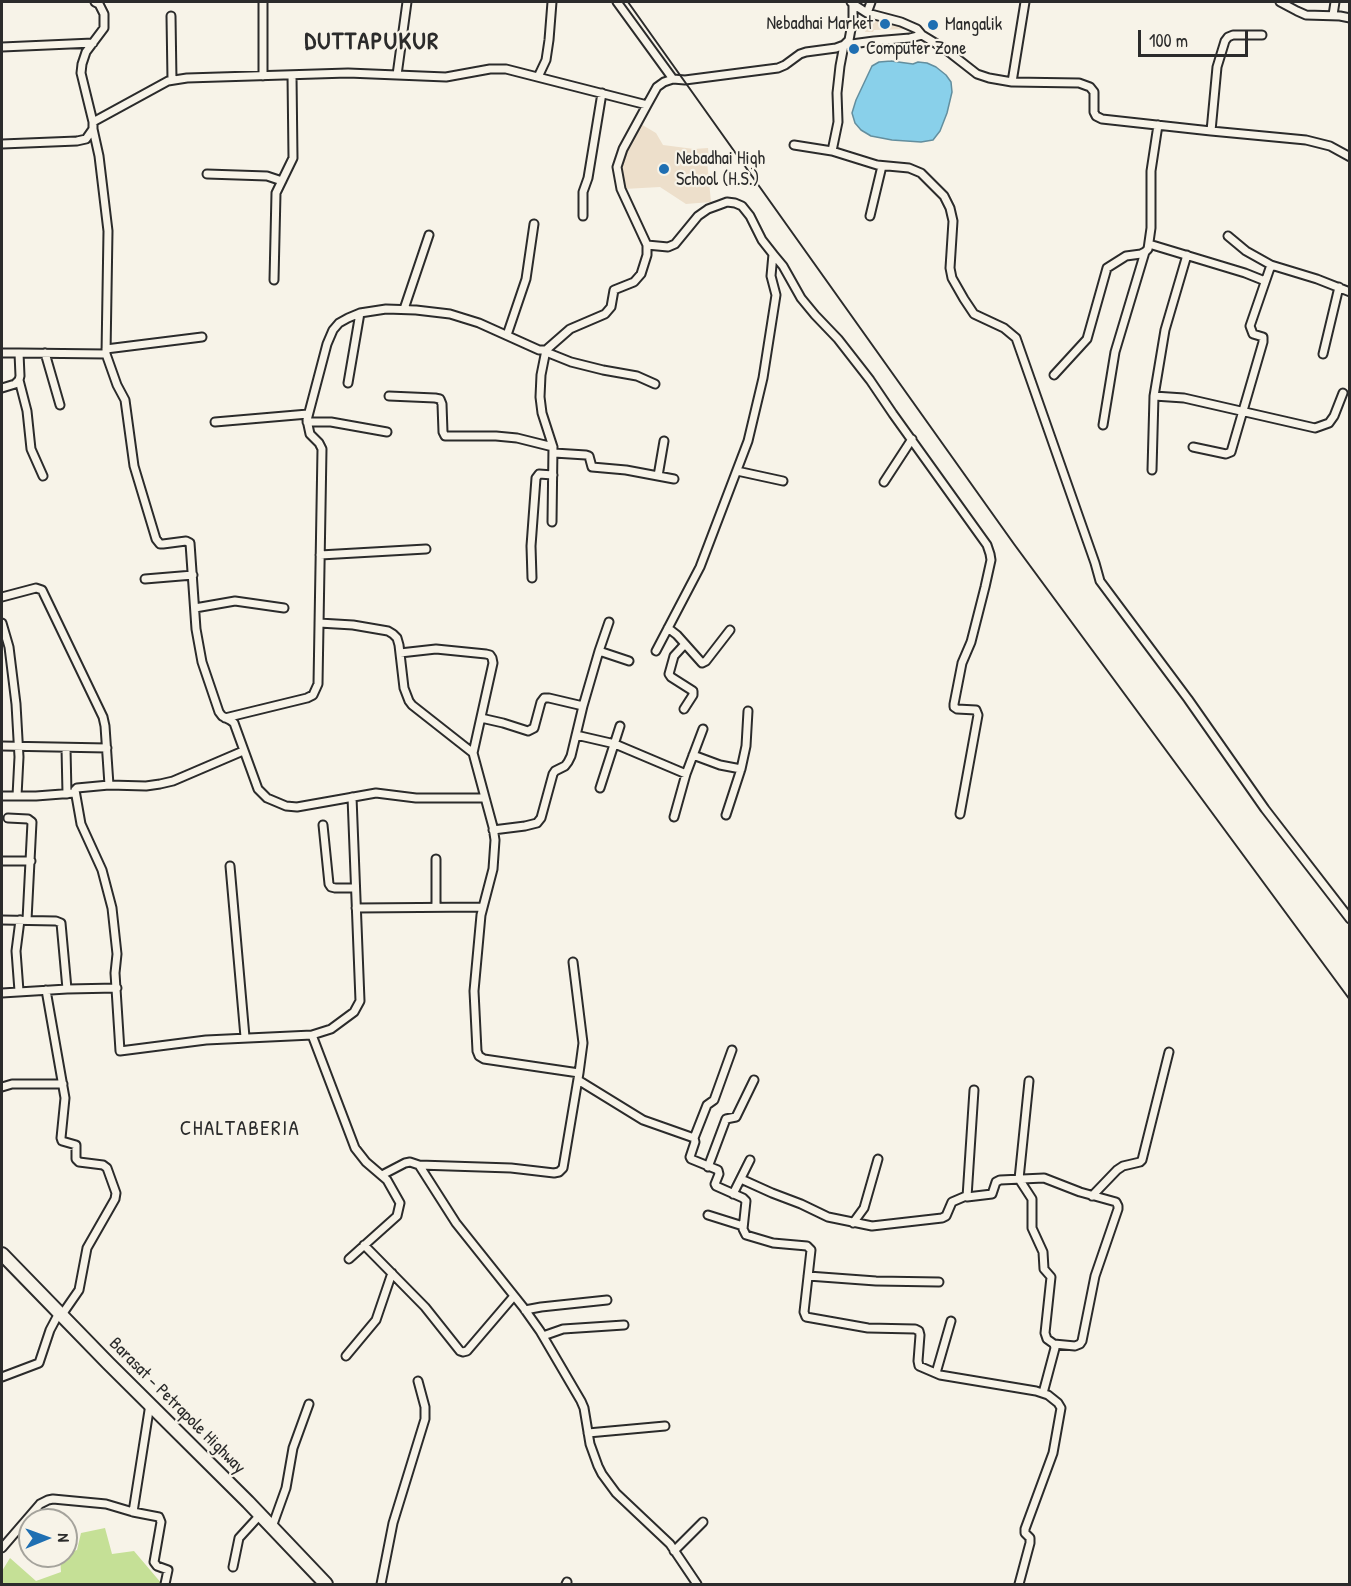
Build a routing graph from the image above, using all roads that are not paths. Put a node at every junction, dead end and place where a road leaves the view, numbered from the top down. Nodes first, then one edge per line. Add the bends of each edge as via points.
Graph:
1 (99, 2) edge
2 (263, 2) edge
3 (407, 2) edge
4 (552, 2) edge
5 (617, 2) edge
6 (871, 2) edge
7 (1025, 2) edge
8 (1280, 2) edge
9 (1335, 2) edge
10 (852, 3) edge
11 (867, 13) junction
12 (1333, 15) junction
13 (171, 16) dead end
14 (1350, 18) edge
15 (922, 35) junction
16 (1262, 35) dead end
17 (93, 43) junction
18 (844, 45) junction
19 (2, 48) edge
20 (292, 75) junction
21 (397, 75) junction
22 (263, 76) junction
23 (538, 77) junction
24 (673, 79) junction
25 (172, 80) junction
26 (1012, 82) junction
27 (602, 93) junction
28 (647, 105) junction
29 (1158, 125) junction
30 (93, 126) junction
31 (1211, 131) junction
32 (2, 144) edge
33 (794, 144) dead end
34 (831, 151) junction
35 (1350, 157) edge
36 (882, 166) junction
37 (207, 174) dead end
38 (282, 181) junction
39 (583, 216) dead end
40 (870, 216) dead end
41 (534, 224) dead end
42 (429, 235) dead end
43 (1228, 236) dead end
44 (647, 244) junction
45 (1149, 244) junction
46 (1145, 252) junction
47 (773, 254) junction
48 (1186, 255) junction
49 (1271, 265) junction
50 (274, 280) dead end
51 (1265, 281) junction
52 (1339, 287) junction
53 (1350, 292) edge
54 (404, 309) junction
55 (360, 313) junction
56 (507, 335) junction
57 (202, 338) dead end
58 (546, 351) junction
59 (106, 352) junction
60 (2, 353) edge
61 (19, 353) junction
62 (45, 353) junction
63 (1323, 354) dead end
64 (1054, 375) dead end
65 (19, 380) junction
66 (348, 383) dead end
67 (655, 384) dead end
68 (2, 388) edge
69 (1343, 393) dead end
70 (389, 396) dead end
71 (1154, 396) junction
72 (60, 405) dead end
73 (1243, 412) junction
74 (308, 418) junction
75 (215, 422) dead end
76 (1103, 425) dead end
77 (387, 432) dead end
78 (912, 439) junction
79 (664, 441) dead end
80 (1193, 447) dead end
81 (553, 450) junction
82 (1152, 470) dead end
83 (737, 471) junction
84 (553, 475) junction
85 (43, 476) dead end
86 (658, 476) junction
87 (674, 479) dead end
88 (783, 481) dead end
89 (884, 482) dead end
90 (552, 522) dead end
91 (426, 549) dead end
92 (320, 555) junction
93 (193, 575) junction
94 (532, 578) dead end
95 (145, 579) dead end
96 (2, 597) edge
97 (195, 608) junction
98 (284, 608) dead end
99 (609, 622) dead end
100 (2, 623) edge
101 (319, 623) junction
102 (668, 628) junction
103 (730, 630) dead end
104 (685, 644) junction
105 (599, 651) junction
106 (656, 651) dead end
107 (400, 653) junction
108 (629, 661) dead end
109 (583, 706) junction
110 (684, 709) dead end
111 (748, 711) dead end
112 (225, 718) junction
113 (481, 718) junction
114 (621, 726) dead end
115 (703, 729) dead end
116 (576, 735) junction
117 (615, 744) junction
118 (2, 746) edge
119 (18, 747) junction
120 (66, 748) junction
121 (107, 748) junction
122 (243, 751) junction
123 (473, 753) junction
124 (693, 755) junction
125 (741, 769) junction
126 (686, 774) junction
127 (109, 785) junction
128 (600, 788) dead end
129 (75, 793) junction
130 (67, 794) junction
131 (2, 796) edge
132 (17, 796) junction
133 (352, 797) junction
134 (485, 798) junction
135 (960, 814) dead end
136 (726, 815) dead end
137 (674, 817) dead end
138 (8, 818) dead end
139 (323, 825) dead end
140 (493, 830) junction
141 (436, 859) dead end
142 (2, 861) edge
143 (31, 861) junction
144 (230, 866) dead end
145 (355, 888) junction
146 (436, 907) junction
147 (483, 907) junction
148 (356, 908) junction
149 (1350, 919) edge
150 (2, 920) edge
151 (23, 920) junction
152 (573, 962) dead end
153 (117, 988) junction
154 (67, 989) junction
155 (46, 990) junction
156 (19, 992) junction
157 (2, 993) edge
158 (312, 1035) junction
159 (245, 1037) junction
160 (732, 1050) dead end
161 (1169, 1052) dead end
162 (579, 1077) junction
163 (754, 1080) dead end
164 (1029, 1081) dead end
165 (63, 1084) junction
166 (2, 1087) edge
167 (974, 1090) dead end
168 (694, 1138) junction
169 (878, 1159) dead end
170 (750, 1160) dead end
171 (419, 1165) junction
172 (708, 1167) junction
173 (382, 1174) junction
174 (741, 1179) junction
175 (1018, 1179) junction
176 (734, 1194) junction
177 (966, 1196) junction
178 (1092, 1196) junction
179 (708, 1215) dead end
180 (853, 1223) junction
181 (744, 1226) junction
182 (364, 1245) junction
183 (2, 1254) edge
184 (349, 1259) dead end
185 (392, 1273) junction
186 (808, 1276) junction
187 (939, 1282) dead end
188 (514, 1296) junction
189 (607, 1300) dead end
190 (525, 1310) junction
191 (60, 1315) junction
192 (951, 1321) dead end
193 (624, 1325) dead end
194 (543, 1336) junction
195 (1054, 1344) junction
196 (346, 1356) dead end
197 (936, 1373) junction
198 (2, 1377) edge
199 (418, 1382) dead end
200 (1043, 1393) junction
201 (150, 1404) junction
202 (309, 1404) dead end
203 (665, 1426) dead end
204 (588, 1433) junction
205 (133, 1512) junction
206 (260, 1515) junction
207 (703, 1522) dead end
208 (272, 1527) junction
209 (2, 1548) edge
210 (675, 1551) junction
211 (233, 1567) dead end
212 (165, 1584) edge
213 (326, 1584) edge
214 (381, 1584) edge
215 (697, 1584) edge
216 (1019, 1584) edge

1 - 17 street via 104,28
2 - 22 street
3 - 21 street
4 - 23 street via 546,60
5 - 24 street
6 - 11 street
7 - 26 street
8 - 12 street via 1306,15
9 - 12 street
10 - 11 street
10 - 18 street via 849,40
11 - 15 street via 901,22
12 - 14 street
13 - 25 street
15 - 18 street
15 - 26 street via 977,74
16 - 31 street via 1233,35 1225,41 1217,67
17 - 19 street
17 - 30 street via 84,57 81,73
18 - 24 street via 800,54 778,68
18 - 34 street via 837,93 838,122
20 - 21 street
20 - 22 street
20 - 38 street via 293,158
21 - 23 street via 446,77 506,69
22 - 25 street
23 - 27 street
24 - 28 street via 657,87
25 - 30 street
26 - 29 street via 1079,83 1094,92 1094,112 1101,119
27 - 28 street
27 - 39 street via 583,192
28 - 44 street via 622,149 617,167 621,189
29 - 31 street
29 - 45 street via 1151,171
30 - 32 street via 86,139 77,141
30 - 59 street via 108,231
31 - 35 street via 1314,142
33 - 34 street
34 - 36 street
36 - 40 street
36 - 149 street via 921,173 944,196 952,221 952,278 974,314 1016,338 1100,581
37 - 38 street via 267,176
38 - 50 street via 275,200
41 - 56 street via 526,279
42 - 54 street
43 - 49 street
44 - 47 street via 675,244 698,216 727,202 742,206
44 - 58 street via 641,274 634,282 614,290 608,312 570,329
45 - 46 street
45 - 48 street
46 - 64 street via 1126,256 1107,268 1087,339
46 - 76 street via 1115,352
47 - 78 street via 801,298 838,339
47 - 83 street via 771,276 776,295 763,378
48 - 51 street
48 - 71 street via 1165,330
49 - 51 street
49 - 52 street
51 - 73 street via 1250,326 1253,334 1263,337 1263,342
52 - 53 street
52 - 63 street
54 - 55 street
54 - 56 street via 450,314
55 - 66 street
55 - 74 street via 333,330
56 - 58 street
57 - 59 street
58 - 67 street via 571,362 637,376
58 - 81 street via 540,397
59 - 62 street
59 - 93 street via 125,400 134,466 156,539 160,544 189,542
60 - 61 street
61 - 62 street
61 - 65 street
62 - 72 street
65 - 68 street
65 - 85 street via 31,449
69 - 73 street via 1329,423 1315,428
70 - 81 street via 440,399 445,436 517,438
71 - 73 street via 1184,398
71 - 82 street
73 - 80 street via 1230,453
74 - 75 street
74 - 77 street
74 - 92 street via 310,434 322,449
78 - 89 street
78 - 135 street via 987,545 991,560 954,704 957,709 976,710 978,715
79 - 86 street
81 - 84 street
81 - 86 street via 589,456 592,467
83 - 88 street
83 - 102 street via 700,567
84 - 90 street
84 - 94 street via 539,474 536,478
86 - 87 street
91 - 92 street
92 - 101 street
93 - 95 street
93 - 97 street
96 - 121 street via 36,588 42,590 103,717
97 - 98 street via 235,601
97 - 112 street via 202,662 219,712
99 - 105 street
100 - 119 street via 13,673
101 - 107 street via 388,631 397,638
101 - 112 street via 318,684 313,695
102 - 104 street
102 - 106 street
103 - 104 street via 706,662 699,661
104 - 110 street via 674,656 669,671 671,677 693,691
105 - 108 street
105 - 109 street
107 - 113 street via 436,649 490,655 493,663
107 - 123 street via 404,688 412,705
109 - 113 street via 544,698 534,728 528,731
109 - 116 street
111 - 125 street
112 - 122 street via 234,723
113 - 123 street
114 - 117 street
115 - 124 street
116 - 117 street
116 - 140 street via 568,762 551,778 537,823
117 - 126 street
117 - 128 street
118 - 119 street
119 - 120 street
119 - 132 street
120 - 121 street
120 - 130 street
121 - 127 street
122 - 127 street via 173,781 146,786
122 - 133 street via 258,789 267,798 297,807
123 - 134 street
124 - 125 street
124 - 126 street
125 - 136 street
126 - 137 street
127 - 129 street via 77,788
129 - 130 street
129 - 153 street via 81,824 102,870 112,908
130 - 132 street
131 - 132 street
133 - 134 street via 381,793 416,798
133 - 145 street
134 - 140 street
138 - 143 street via 32,821
139 - 145 street via 329,884 335,888
140 - 147 street via 493,869
141 - 146 street
142 - 143 street
143 - 151 street
144 - 159 street
145 - 148 street
146 - 147 street
146 - 148 street
147 - 162 street via 474,990 479,1056
148 - 158 street via 360,1001 354,1012 330,1029
150 - 151 street
151 - 154 street via 62,923
151 - 156 street via 16,951
152 - 162 street via 583,1043
153 - 154 street
153 - 159 street via 120,1051
154 - 155 street
155 - 156 street
155 - 165 street
156 - 157 street
158 - 159 street
158 - 173 street via 355,1148
160 - 168 street via 714,1101 706,1105
161 - 178 street via 1142,1160 1117,1170
162 - 168 street via 638,1118
162 - 171 street via 563,1168 559,1172
163 - 172 street via 736,1118 726,1119
164 - 175 street
165 - 166 street
165 - 191 street via 65,1106 60,1138 76,1145 77,1161 107,1168 116,1193 87,1248 79,1290
167 - 177 street
168 - 172 street via 690,1157
169 - 180 street via 864,1208
170 - 174 street
171 - 173 street via 405,1163
171 - 188 street via 456,1223
172 - 176 street via 719,1172 716,1186
173 - 182 street via 400,1203 399,1210
174 - 176 street
174 - 180 street via 824,1215
175 - 177 street via 998,1181 990,1195
175 - 178 street via 1048,1179
175 - 195 street via 1032,1199 1032,1228 1043,1252 1044,1269 1051,1278 1045,1333
176 - 181 street via 746,1201
177 - 180 street via 952,1202 942,1218 879,1226
178 - 195 street via 1116,1202 1119,1209 1095,1276 1082,1341 1075,1346
179 - 181 street
181 - 186 street via 750,1237 807,1246 811,1250
182 - 184 street
182 - 185 street
183 - 191 highway, Barasat - Petrapole Highway
185 - 188 street via 463,1352
185 - 196 street via 376,1320
186 - 187 street
186 - 197 street via 806,1317 868,1328 915,1329 921,1340 919,1366
188 - 190 street
189 - 190 street
190 - 194 street
191 - 198 street via 50,1330 39,1363
191 - 201 highway, Barasat - Petrapole Highway
192 - 197 street
193 - 194 street via 563,1329
194 - 204 street via 581,1401
195 - 200 street
197 - 200 street
199 - 214 street via 425,1419 393,1523
200 - 216 street via 1061,1408 1053,1453 1025,1529 1030,1543
201 - 205 street
201 - 206 highway, Barasat - Petrapole Highway
202 - 208 street
203 - 204 street
204 - 210 street via 602,1474 616,1493
205 - 209 street via 106,1504 48,1500 40,1504
205 - 212 street via 159,1517 154,1562 168,1570
206 - 208 highway, Barasat - Petrapole Highway
206 - 211 street via 239,1538
207 - 210 street
208 - 213 highway, Barasat - Petrapole Highway
210 - 215 street

